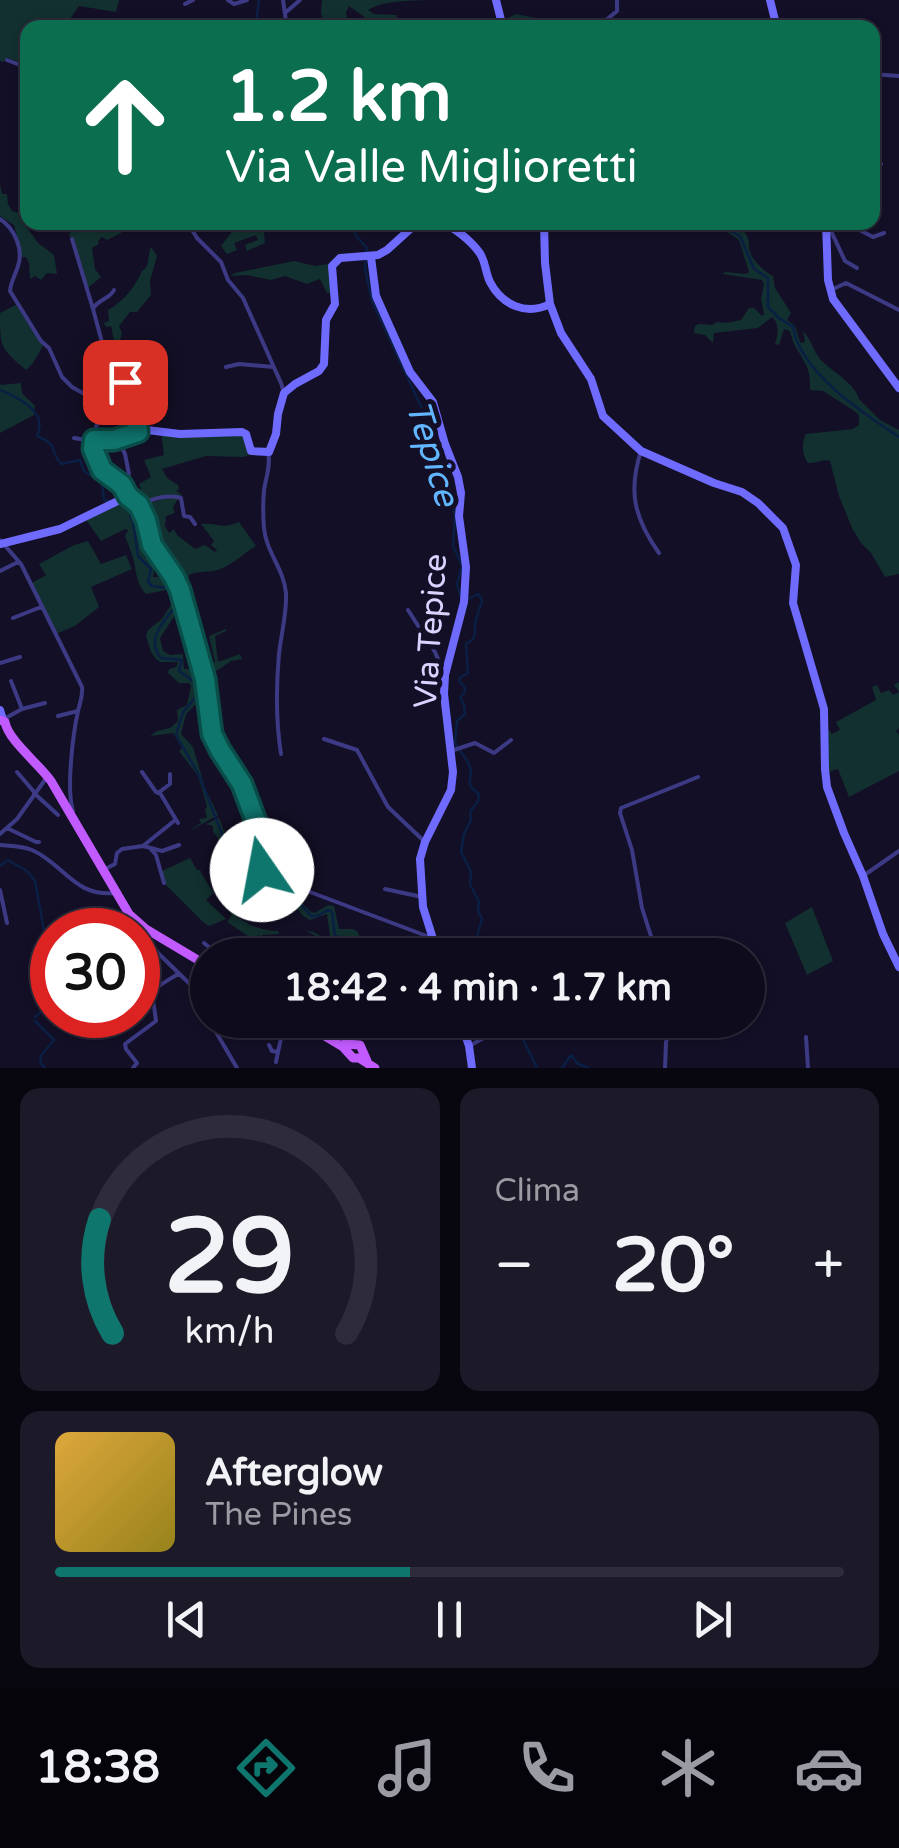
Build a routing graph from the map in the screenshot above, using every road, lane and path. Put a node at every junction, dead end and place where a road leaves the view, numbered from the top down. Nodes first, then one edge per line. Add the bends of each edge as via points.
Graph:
1 (193, 0) edge
2 (228, 0) edge
3 (247, 0) edge
4 (283, 0) edge
5 (300, 0) edge
6 (185, 4) dead end
7 (285, 14) junction
8 (286, 20) edge
9 (7, 60) dead end
10 (20, 65) edge
11 (0, 219) edge
12 (194, 230) edge
13 (409, 230) edge
14 (455, 230) edge
15 (544, 230) edge
16 (827, 230) edge
17 (830, 230) edge
18 (860, 230) edge
19 (884, 233) dead end
20 (72, 239) dead end
21 (368, 256) junction
22 (857, 268) dead end
23 (114, 290) dead end
24 (831, 290) junction
25 (550, 304) junction
26 (93, 310) junction
27 (899, 310) edge
28 (132, 365) dead end
29 (226, 366) dead end
30 (272, 367) junction
31 (899, 388) edge
32 (284, 393) junction
33 (97, 401) junction
34 (138, 432) junction
35 (74, 438) dead end
36 (116, 438) junction
37 (93, 440) junction
38 (274, 448) junction
39 (641, 451) junction
40 (128, 474) dead end
41 (128, 496) junction
42 (139, 505) junction
43 (196, 524) dead end
44 (1, 543) edge
45 (659, 553) dead end
46 (19, 562) junction
47 (0, 571) edge
48 (41, 606) junction
49 (408, 610) dead end
50 (13, 618) dead end
51 (20, 656) dead end
52 (0, 663) edge
53 (444, 675) junction
54 (11, 680) dead end
55 (45, 703) dead end
56 (22, 708) junction
57 (78, 711) junction
58 (58, 716) dead end
59 (3, 722) edge
60 (324, 739) dead end
61 (511, 740) dead end
62 (455, 749) junction
63 (281, 754) dead end
64 (16, 772) dead end
65 (142, 772) dead end
66 (170, 774) dead end
67 (48, 776) junction
68 (698, 776) dead end
69 (34, 793) junction
70 (158, 793) junction
71 (75, 822) junction
72 (7, 828) junction
73 (0, 834) edge
74 (39, 842) dead end
75 (425, 842) junction
76 (0, 845) edge
77 (179, 845) dead end
78 (142, 846) junction
79 (150, 848) junction
80 (899, 851) edge
81 (102, 870) junction
82 (863, 876) junction
83 (164, 883) dead end
84 (385, 889) dead end
85 (0, 890) edge
86 (116, 893) junction
87 (422, 897) junction
88 (126, 908) edge
89 (7, 923) dead end
90 (432, 938) joint
91 (652, 938) edge
92 (160, 939) edge
93 (160, 952) edge
94 (190, 956) edge
95 (899, 967) edge
96 (178, 974) junction
97 (190, 985) edge
98 (806, 1037) dead end
99 (219, 1038) edge
100 (280, 1038) edge
101 (332, 1038) edge
102 (467, 1038) edge
103 (484, 1038) edge
104 (667, 1038) edge
105 (269, 1045) dead end
106 (470, 1046) junction
107 (278, 1052) junction
108 (276, 1062) dead end
109 (374, 1067) edge
110 (133, 1068) edge
111 (237, 1068) edge
112 (472, 1068) edge
113 (665, 1068) edge
114 (808, 1068) edge

1 - 6 street
2 - 3 street
4 - 7 street
5 - 7 street
7 - 8 street
9 - 10 street
11 - 33 street via 12,228 20,253 10,291 62,377
12 - 30 street via 243,298
13 - 21 street via 387,250
14 - 25 street via 480,252 490,284 510,304 532,310
15 - 25 street
16 - 24 street
17 - 22 street via 845,260
18 - 19 street via 875,238
20 - 26 street
21 - 32 street via 340,258 332,266 335,304 326,320 324,364
21 - 53 street, Via Tepice via 376,296 410,372 433,402 461,493 464,599
23 - 26 street
24 - 27 street via 846,283
24 - 31 street
25 - 39 street via 604,416
26 - 33 street via 106,346
28 - 34 street via 124,367 126,390
29 - 30 street
30 - 32 street
32 - 38 street via 276,408
33 - 37 street
34 - 36 street
34 - 38 street via 242,432 251,451
35 - 37 street
36 - 37 street
36 - 40 street
37 - 41 street via 102,470
38 - 63 street via 264,529 286,590 277,684
39 - 45 street via 633,494
39 - 82 street via 742,492 783,528 796,565 793,604 824,709 827,788
41 - 42 street
41 - 44 street via 60,528
42 - 43 street via 181,498 184,516
42 - 90 street via 152,545 180,590 205,679 212,734 255,816 257,824 246,836 262,870
44 - 46 street
46 - 47 street
46 - 48 street
48 - 50 street
48 - 57 street via 82,686
49 - 53 street
51 - 52 street
53 - 62 street, Via Tepice
54 - 56 street
55 - 56 street
56 - 59 street
57 - 58 street
57 - 71 street via 70,784
59 - 67 main road
60 - 75 street via 356,750 388,808
61 - 62 street via 494,753 475,743
62 - 75 street, Via Tepice via 451,790
64 - 69 street
65 - 70 street
66 - 70 street via 170,784
67 - 69 street
67 - 71 main road
68 - 91 street via 621,808
69 - 71 street
69 - 72 street
70 - 78 street via 176,822
71 - 81 main road
72 - 73 street
72 - 74 street
75 - 87 street, Via Tepice
76 - 86 street via 32,850 84,890
77 - 79 street
78 - 79 street
78 - 81 street via 117,852 115,864
79 - 83 street
80 - 82 street
81 - 86 main road
82 - 95 street
84 - 87 street
85 - 89 street
86 - 88 main road
87 - 90 street, Via Tepice
92 - 94 main road
93 - 96 street
96 - 97 street
96 - 110 street via 153,992 154,1024 125,1044 137,1062
98 - 114 street
99 - 111 street
100 - 107 street
101 - 109 main road
102 - 106 street
103 - 106 street
104 - 113 street
105 - 107 street
106 - 112 street
107 - 108 street

